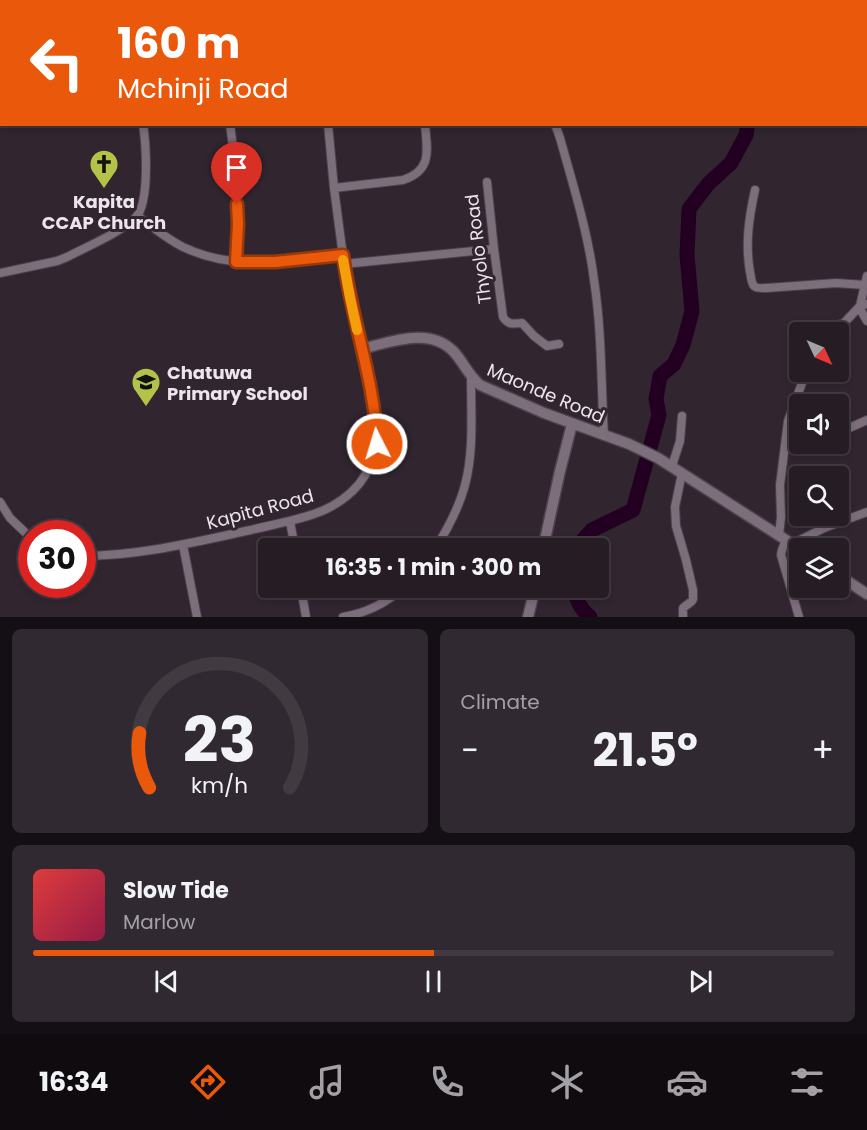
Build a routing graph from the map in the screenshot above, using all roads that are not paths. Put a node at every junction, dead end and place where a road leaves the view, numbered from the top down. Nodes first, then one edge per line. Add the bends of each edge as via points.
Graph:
1 (143, 126) edge
2 (230, 126) edge
3 (328, 126) edge
4 (425, 126) edge
5 (556, 126) edge
6 (487, 182) dead end
7 (334, 188) junction
8 (755, 190) dead end
9 (138, 216) junction
10 (494, 249) junction
11 (343, 260) junction
12 (236, 262) junction
13 (0, 273) edge
14 (866, 281) edge
15 (864, 305) edge
16 (867, 321) edge
17 (845, 322) edge
18 (559, 344) dead end
19 (361, 349) junction
20 (471, 378) junction
21 (802, 382) edge
22 (682, 416) dead end
23 (867, 420) edge
24 (572, 424) junction
25 (849, 428) edge
26 (604, 436) junction
27 (789, 447) edge
28 (785, 448) junction
29 (677, 469) junction
30 (0, 502) edge
31 (867, 512) edge
32 (290, 521) junction
33 (18, 526) edge
34 (292, 538) edge
35 (441, 538) edge
36 (545, 538) edge
37 (801, 538) edge
38 (789, 539) edge
39 (789, 541) edge
40 (789, 543) edge
41 (183, 545) junction
42 (96, 556) edge
43 (849, 582) edge
44 (789, 583) edge
45 (867, 594) edge
46 (303, 598) edge
47 (391, 598) edge
48 (533, 598) edge
49 (793, 598) edge
50 (197, 617) edge
51 (306, 617) edge
52 (343, 617) edge
53 (528, 617) edge
54 (683, 617) edge
55 (799, 617) edge

1 - 9 street via 147,159
2 - 12 street via 238,224
3 - 7 street, Kapita Road
4 - 7 street via 425,163 413,177
5 - 26 street via 590,250 599,316
6 - 10 street, Thyolo Road
7 - 11 street, Kapita Road
8 - 14 street via 747,257 756,288
9 - 12 street via 183,247
9 - 13 street via 67,257
10 - 11 street
10 - 18 street, Thyolo Road via 503,317 511,324 522,323 547,346
11 - 12 street
11 - 19 street, Kapita Road
14 - 15 street
15 - 16 street via 860,309
15 - 17 street
19 - 20 street, Maonde Road via 430,338 452,350
19 - 32 street, Kapita Road via 376,428 373,459 359,484 338,502
20 - 24 street, Maonde Road via 480,386
20 - 35 street via 471,448 465,486
21 - 28 street via 788,421
22 - 29 street
23 - 25 street
24 - 26 street, Maonde Road
24 - 36 street
26 - 29 street, Maonde Road via 629,444
27 - 28 street
28 - 38 street via 781,518
29 - 39 street, Maonde Road
29 - 54 street via 676,526 693,590
30 - 33 street
31 - 37 street
32 - 34 street
32 - 41 street, Kapita Road
40 - 44 street via 781,555
41 - 42 street, Kapita Road
41 - 50 street
43 - 45 street
46 - 51 street
47 - 52 street via 362,613
48 - 53 street
49 - 55 street

